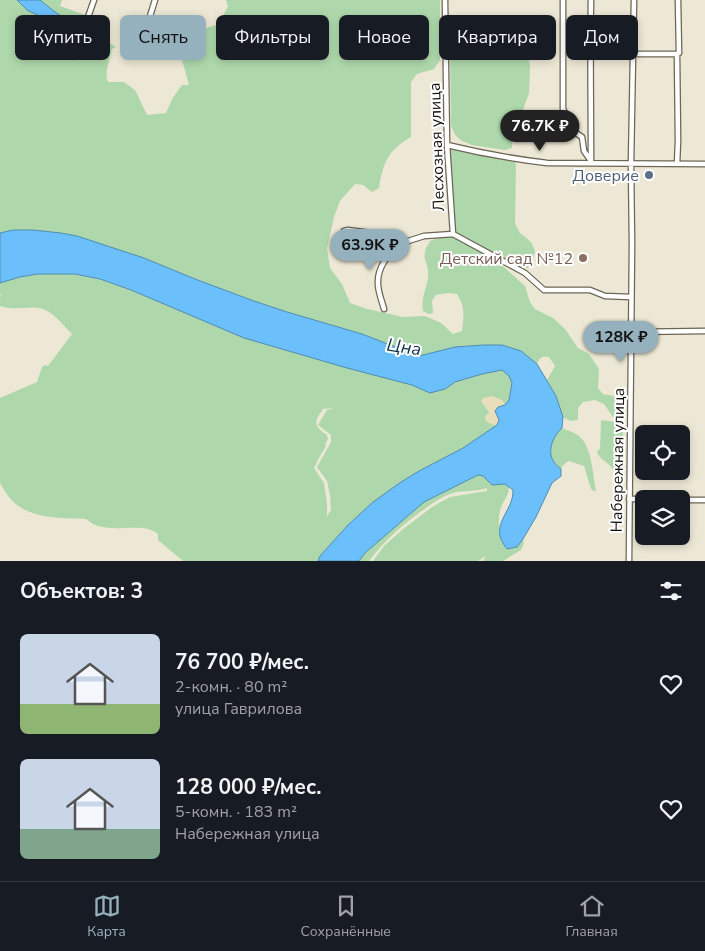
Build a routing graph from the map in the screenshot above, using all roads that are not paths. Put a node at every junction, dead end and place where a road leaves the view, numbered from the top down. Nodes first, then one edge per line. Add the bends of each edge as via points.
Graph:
1 (94, 0) edge
2 (155, 0) edge
3 (445, 0) edge
4 (563, 0) edge
5 (591, 0) edge
6 (634, 0) edge
7 (678, 0) edge
8 (89, 15) edge
9 (150, 15) edge
10 (634, 15) edge
11 (678, 53) junction
12 (638, 54) edge
13 (633, 60) edge
14 (447, 145) junction
15 (591, 162) junction
16 (631, 164) junction
17 (677, 164) junction
18 (705, 164) edge
19 (344, 231) dead end
20 (453, 234) junction
21 (399, 242) junction
22 (631, 296) junction
23 (384, 309) dead end
24 (705, 331) edge
25 (630, 332) junction
26 (629, 499) junction
27 (635, 499) edge
28 (690, 500) edge
29 (705, 500) edge
30 (628, 561) edge

1 - 8 street
2 - 9 street
3 - 14 street, Лесхозная улица
4 - 15 street via 563,109 582,137 584,150
5 - 15 street
6 - 10 street, Набережная улица
7 - 11 street
11 - 12 street
11 - 17 street
13 - 16 street, Набережная улица
14 - 15 street via 548,163
14 - 20 street, Лесхозная улица
15 - 16 street
16 - 17 street
16 - 22 street, Набережная улица
17 - 18 street
19 - 21 street via 371,233
20 - 21 street, Лесхозная улица
20 - 22 street, Лесхозная улица via 525,272 544,290 590,290 605,296
21 - 23 street via 379,274
22 - 25 street, Набережная улица
24 - 25 street
25 - 26 street, Набережная улица
26 - 27 street
26 - 30 street, Набережная улица
28 - 29 street

